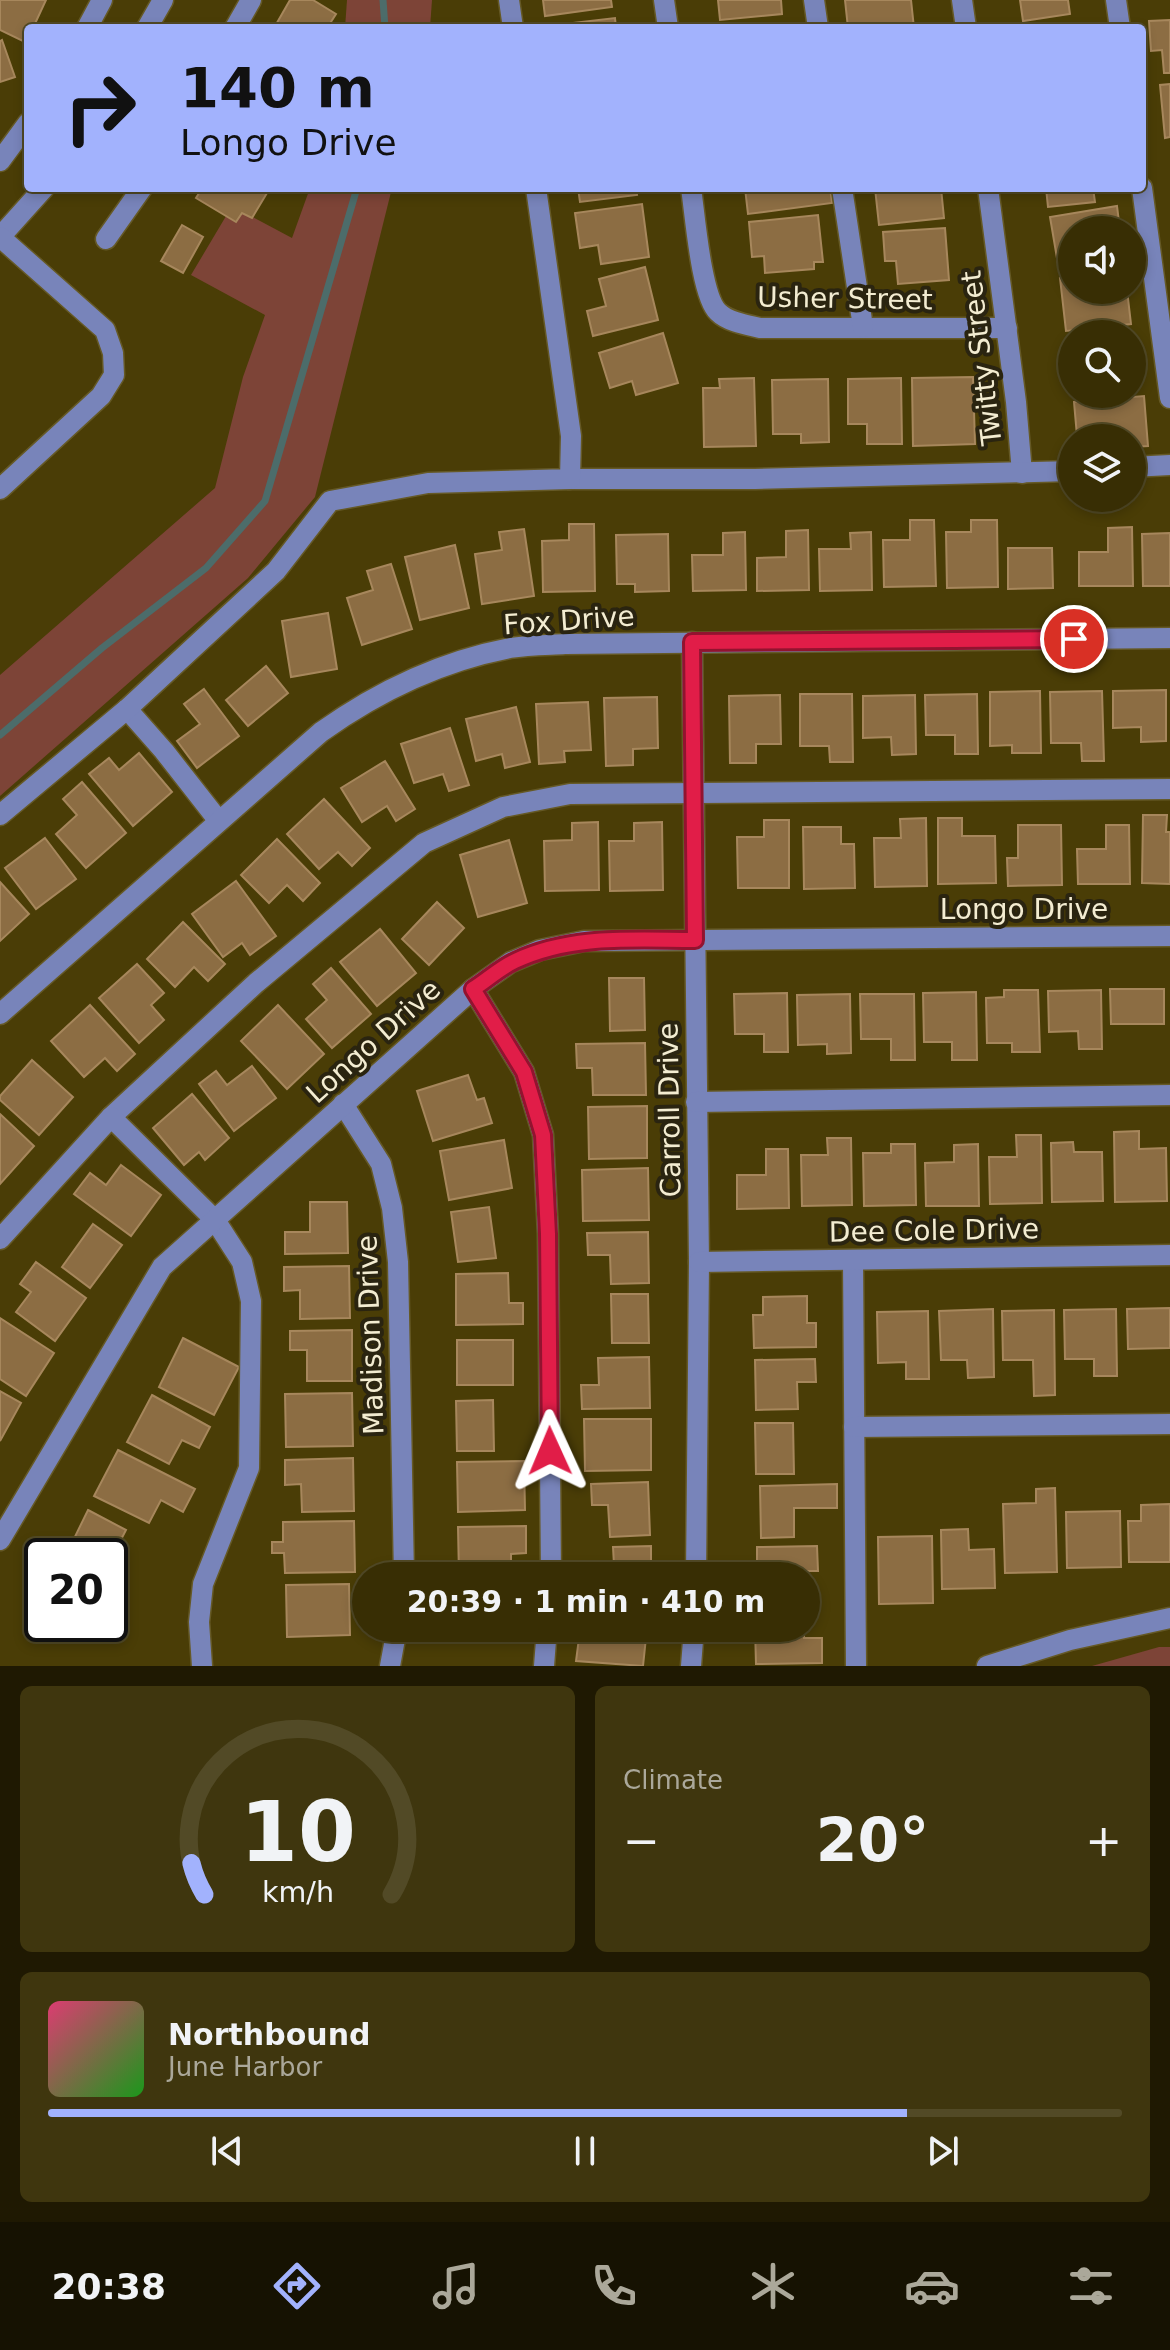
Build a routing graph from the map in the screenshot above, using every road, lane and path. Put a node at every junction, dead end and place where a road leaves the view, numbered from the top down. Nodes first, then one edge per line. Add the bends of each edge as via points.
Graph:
1 (102, 0) edge
2 (163, 0) edge
3 (251, 0) edge
4 (509, 0) edge
5 (664, 0) edge
6 (814, 0) edge
7 (962, 0) edge
8 (1116, 0) edge
9 (89, 24) edge
10 (149, 24) edge
11 (237, 24) edge
12 (512, 24) edge
13 (667, 24) edge
14 (817, 24) edge
15 (965, 24) edge
16 (1119, 24) edge
17 (24, 128) edge
18 (0, 161) edge
19 (40, 192) edge
20 (139, 192) edge
21 (537, 192) edge
22 (692, 192) edge
23 (843, 192) edge
24 (989, 192) edge
25 (1143, 192) edge
26 (0, 237) edge
27 (106, 239) dead end
28 (863, 327) junction
29 (1007, 328) junction
30 (1170, 398) edge
31 (1170, 465) edge
32 (1146, 466) edge
33 (1058, 472) edge
34 (1022, 473) junction
35 (570, 479) junction
36 (0, 489) edge
37 (1170, 638) edge
38 (692, 642) junction
39 (127, 709) junction
40 (1170, 789) edge
41 (694, 794) junction
42 (0, 815) edge
43 (218, 820) junction
44 (1170, 936) edge
45 (695, 940) junction
46 (473, 989) junction
47 (0, 1014) edge
48 (1170, 1095) edge
49 (696, 1102) junction
50 (343, 1104) junction
51 (111, 1117) junction
52 (215, 1220) junction
53 (0, 1239) edge
54 (1170, 1255) edge
55 (853, 1260) junction
56 (699, 1262) junction
57 (1170, 1424) edge
58 (854, 1427) junction
59 (0, 1540) edge
60 (404, 1562) edge
61 (551, 1562) edge
62 (696, 1562) edge
63 (1170, 1618) edge
64 (394, 1642) edge
65 (546, 1642) edge
66 (693, 1642) edge
67 (202, 1666) edge
68 (390, 1666) edge
69 (544, 1666) edge
70 (691, 1666) edge
71 (856, 1666) edge
72 (987, 1666) edge

1 - 9 street
2 - 10 street
3 - 11 street
4 - 12 street
5 - 13 street
6 - 14 street
7 - 15 street
8 - 16 street
17 - 18 street
19 - 26 street
20 - 27 street
21 - 35 street via 571,436
22 - 28 street, Usher Street via 706,287 718,312 760,328
23 - 28 street
24 - 29 street, Twitty Street
25 - 30 street
26 - 36 street via 105,330 114,375 101,396
28 - 29 street, Usher Street
29 - 34 street, Twitty Street
31 - 32 street
33 - 34 street
34 - 35 street
35 - 39 street via 428,483 330,501 276,571
37 - 38 street, Fox Drive
38 - 41 street, Carroll Drive
38 - 43 street, Fox Drive via 511,648 405,682 321,732
39 - 42 street
39 - 43 street
40 - 41 street
41 - 45 street, Carroll Drive
41 - 51 street via 570,794 503,807 424,843 256,983
43 - 47 street, Fox Drive
44 - 45 street, Longo Drive
45 - 46 street, Longo Drive via 584,941 540,950 511,962
45 - 49 street, Carroll Drive
46 - 50 street, Longo Drive
46 - 61 street via 524,1072 543,1135
48 - 49 street
49 - 56 street, Carroll Drive
50 - 52 street, Longo Drive
50 - 60 street, Madison Drive via 381,1164 392,1208 398,1262
51 - 52 street
51 - 53 street
52 - 59 street, Longo Drive via 162,1267
52 - 67 street via 242,1262 251,1301 249,1468 203,1584
54 - 55 street, Dee Cole Drive
55 - 56 street, Dee Cole Drive
55 - 58 street
56 - 62 street, Carroll Drive
57 - 58 street
58 - 71 street
63 - 72 street via 1070,1640
64 - 68 street
65 - 69 street
66 - 70 street

